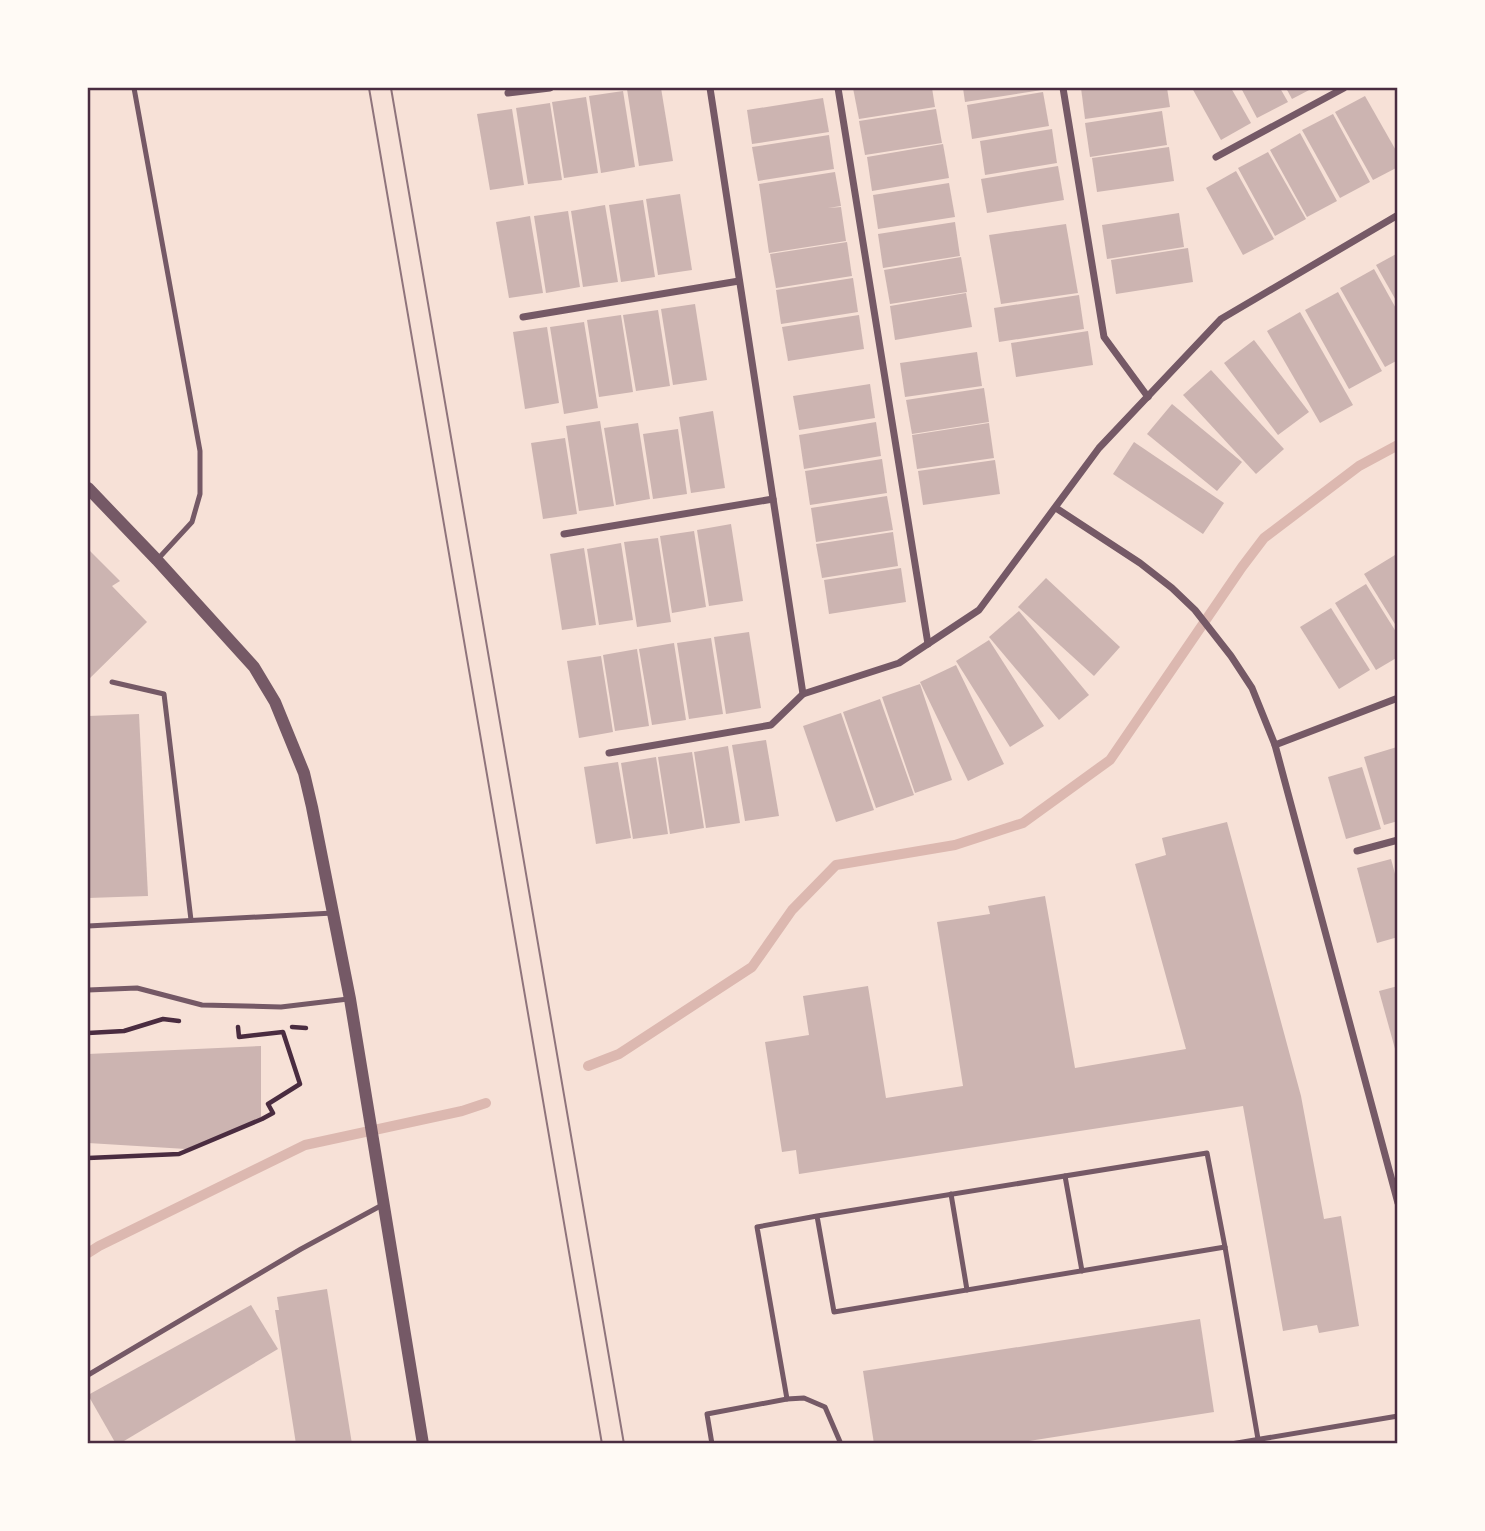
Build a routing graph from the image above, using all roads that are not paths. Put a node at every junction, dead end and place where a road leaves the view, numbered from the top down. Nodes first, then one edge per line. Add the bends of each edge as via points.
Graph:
1 (134, 88) edge
2 (550, 88) edge
3 (710, 88) edge
4 (838, 88) edge
5 (1063, 88) edge
6 (1344, 88) edge
7 (508, 93) dead end
8 (1216, 157) dead end
9 (1398, 215) edge
10 (740, 281) junction
11 (523, 317) dead end
12 (1148, 397) junction
13 (88, 488) edge
14 (773, 499) junction
15 (1056, 508) junction
16 (564, 534) dead end
17 (157, 560) junction
18 (928, 644) junction
19 (112, 682) dead end
20 (803, 694) junction
21 (1398, 698) edge
22 (1275, 745) junction
23 (608, 753) dead end
24 (1398, 840) edge
25 (1357, 851) dead end
26 (333, 913) junction
27 (191, 920) junction
28 (88, 926) edge
29 (88, 990) edge
30 (350, 999) junction
31 (1065, 1176) junction
32 (951, 1194) junction
33 (1398, 1203) edge
34 (384, 1204) junction
35 (817, 1216) junction
36 (1225, 1247) junction
37 (1082, 1271) junction
38 (967, 1290) junction
39 (88, 1375) edge
40 (787, 1399) junction
41 (1398, 1416) edge
42 (1258, 1439) junction
43 (423, 1444) edge
44 (712, 1444) edge
45 (841, 1444) edge
46 (1231, 1444) edge

1 - 17 lane via 200,451 201,494 192,522
2 - 7 street
3 - 10 street
4 - 18 street
5 - 12 street via 1104,337
6 - 8 street
9 - 12 street via 1221,319
10 - 11 street
10 - 14 street
12 - 15 street via 1099,448
13 - 17 street
14 - 16 street
14 - 20 street
15 - 18 street via 979,610
15 - 22 street via 1140,563 1195,610 1252,688
17 - 26 street via 254,667 275,702 303,773
18 - 20 street via 900,663
19 - 27 lane via 164,694
20 - 23 street via 771,724
21 - 22 street
22 - 33 street
24 - 25 street
26 - 27 lane
26 - 30 street
27 - 28 lane
29 - 30 lane via 137,988 215,1005 281,1007
30 - 34 street
31 - 32 lane
31 - 36 lane via 1207,1153
31 - 37 lane
32 - 35 lane
32 - 38 lane
34 - 39 lane
34 - 43 street
35 - 38 lane via 834,1312
35 - 40 lane via 757,1227
36 - 37 lane
36 - 42 lane
37 - 38 lane
40 - 44 lane via 707,1414
40 - 45 lane via 804,1398 825,1407
41 - 42 lane
42 - 46 lane

